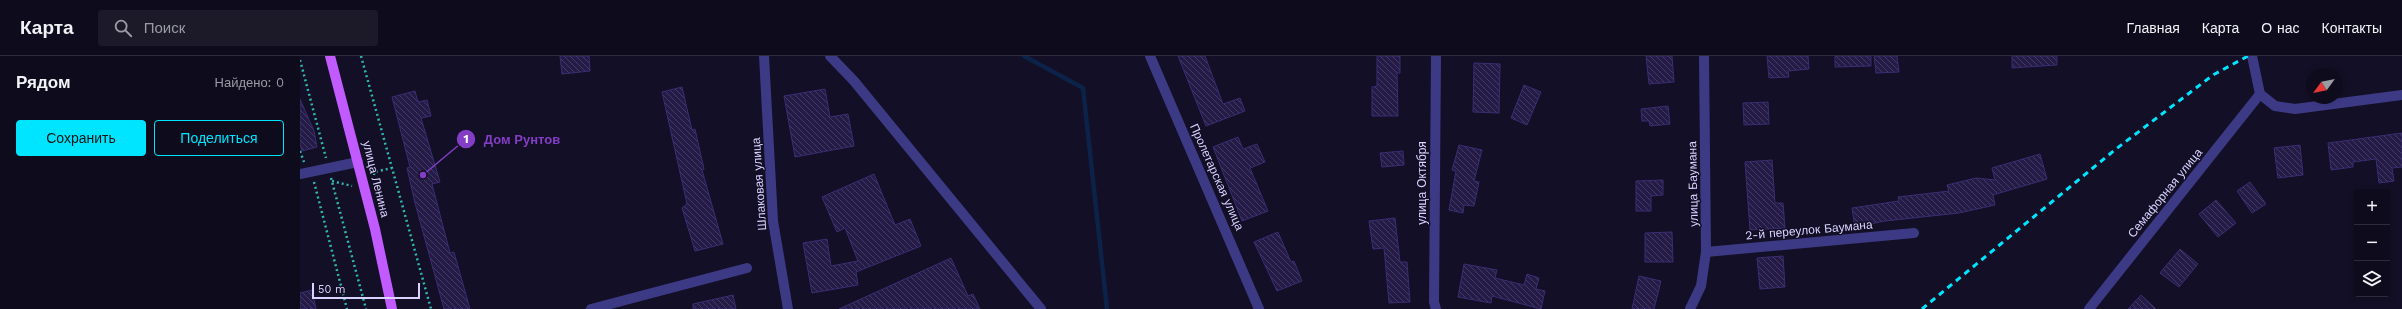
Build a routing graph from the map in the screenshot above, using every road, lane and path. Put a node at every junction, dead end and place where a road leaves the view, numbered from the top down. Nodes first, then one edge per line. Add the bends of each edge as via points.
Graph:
1 (330, 56) edge
2 (361, 56) edge
3 (764, 56) edge
4 (830, 56) edge
5 (1150, 56) edge
6 (1436, 56) edge
7 (1704, 56) edge
8 (2252, 56) edge
9 (300, 60) edge
10 (2260, 94) junction
11 (2402, 95) edge
12 (358, 162) junction
13 (328, 167) junction
14 (312, 171) junction
15 (300, 174) edge
16 (1914, 233) dead end
17 (1706, 252) junction
18 (747, 268) dead end
19 (347, 309) edge
20 (366, 309) edge
21 (392, 309) edge
22 (431, 309) edge
23 (591, 309) edge
24 (788, 309) edge
25 (1041, 309) edge
26 (1259, 309) edge
27 (1436, 309) edge
28 (1690, 309) edge
29 (2089, 309) edge

1 - 12 main road, улица Ленина
2 - 22 path
3 - 24 street, Шлаковая улица via 773,221
4 - 25 street via 854,81
5 - 26 street, Пролетарская улица
6 - 27 street, улица Октября
7 - 17 street, улица Баумана
8 - 10 street
9 - 13 path
10 - 11 street via 2275,106 2295,109
10 - 29 street, Семафорная улица
12 - 13 street
12 - 21 main road, улица Ленина
13 - 14 street
13 - 20 path
14 - 15 street
14 - 19 path
16 - 17 street, 2-й переулок Баумана
17 - 28 street, улица Баумана via 1701,286
18 - 23 street

